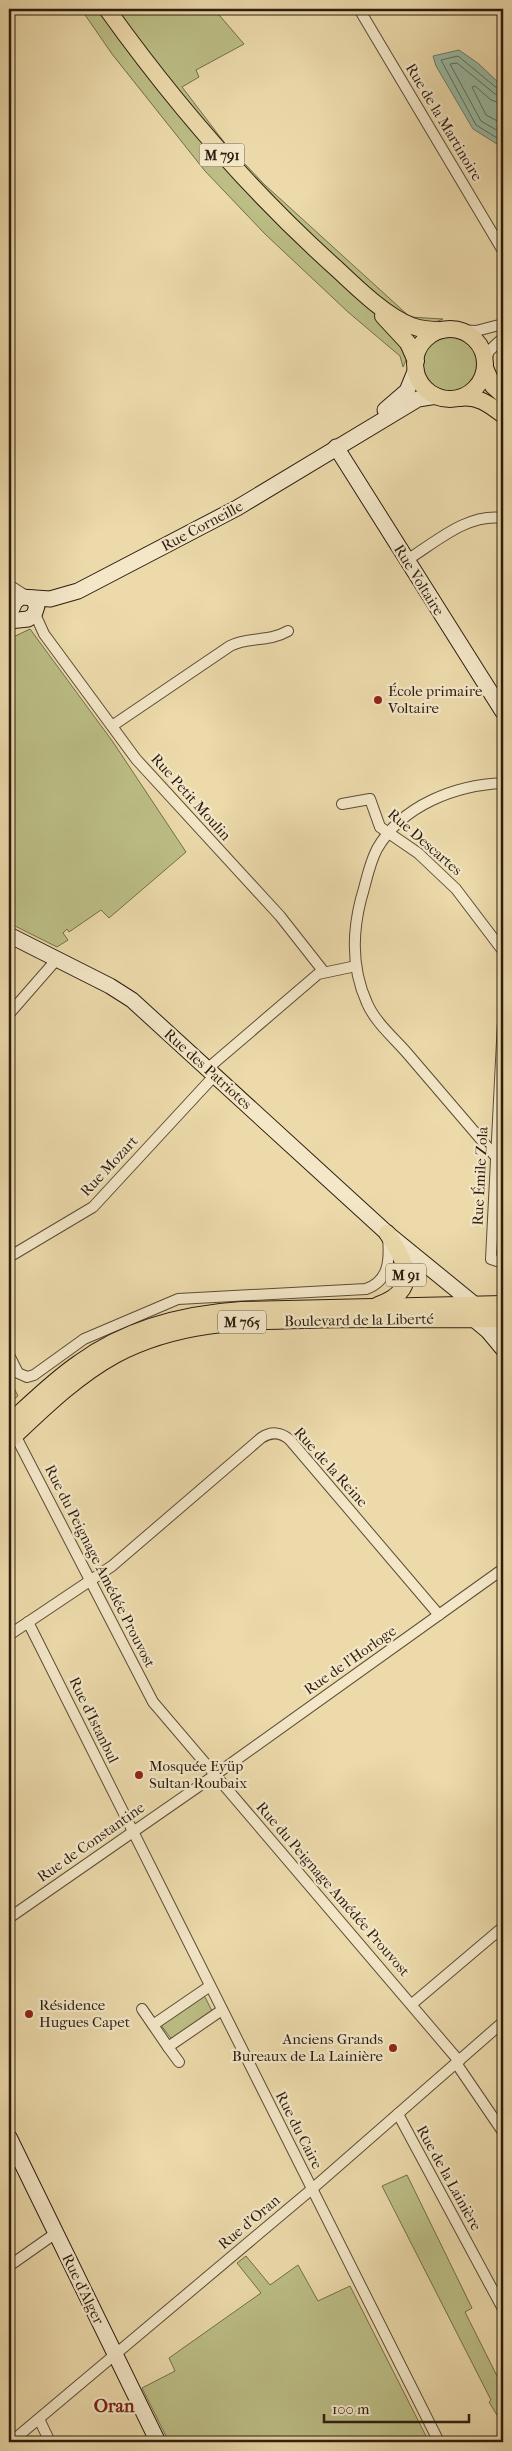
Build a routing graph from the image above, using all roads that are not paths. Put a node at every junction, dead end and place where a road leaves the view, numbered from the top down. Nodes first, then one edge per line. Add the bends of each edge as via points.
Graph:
1 (107, 9) edge
2 (358, 9) edge
3 (503, 251) edge
4 (355, 285) junction
5 (503, 324) edge
6 (450, 330) junction
7 (503, 338) edge
8 (416, 365) junction
9 (485, 365) junction
10 (503, 395) edge
11 (437, 396) junction
12 (457, 398) junction
13 (503, 415) edge
14 (336, 447) junction
15 (503, 518) edge
16 (407, 560) junction
17 (9, 585) edge
18 (9, 589) edge
19 (22, 611) edge
20 (288, 631) dead end
21 (503, 712) edge
22 (112, 726) junction
23 (503, 783) edge
24 (342, 804) dead end
25 (389, 834) junction
26 (9, 935) edge
27 (503, 951) edge
28 (57, 959) junction
29 (356, 966) junction
30 (324, 972) junction
31 (9, 1014) edge
32 (503, 1021) edge
33 (211, 1072) junction
34 (501, 1119) edge
35 (496, 1157) junction
36 (387, 1232) junction
37 (9, 1257) edge
38 (503, 1263) edge
39 (350, 1290) junction
40 (503, 1304) edge
41 (456, 1305) junction
42 (374, 1306) junction
43 (475, 1312) junction
44 (497, 1319) edge
45 (503, 1333) edge
46 (503, 1349) edge
47 (9, 1355) edge
48 (10, 1431) edge
49 (503, 1569) edge
50 (91, 1581) junction
51 (440, 1615) junction
52 (28, 1622) junction
53 (9, 1634) edge
54 (215, 1775) junction
55 (132, 1831) junction
56 (9, 1918) edge
57 (503, 1927) edge
58 (210, 1986) junction
59 (412, 2004) junction
60 (142, 2009) dead end
61 (222, 2010) junction
62 (503, 2022) edge
63 (153, 2025) junction
64 (168, 2046) junction
65 (179, 2062) dead end
66 (458, 2062) junction
67 (398, 2114) junction
68 (503, 2132) edge
69 (9, 2137) edge
70 (312, 2189) junction
71 (56, 2234) junction
72 (9, 2266) edge
73 (503, 2309) edge
74 (115, 2354) junction
75 (39, 2419) junction
76 (11, 2442) edge
77 (50, 2442) edge
78 (158, 2442) edge
79 (439, 2442) edge

1 - 4 main road, M 791 via 221,154 297,232
2 - 3 street, Rue de la Martinoire
4 - 6 main road, M 791 via 411,326
4 - 8 main road, M 791 via 403,338
5 - 6 street via 476,331
6 - 8 main road via 432,334 424,341
6 - 9 main road via 472,336 479,344
7 - 9 street via 489,351
8 - 11 main road via 421,383
8 - 14 street, Rue Corneille via 403,395
9 - 10 main road via 493,386
9 - 12 main road via 480,382
11 - 12 main road
11 - 14 street, Rue Corneille via 418,399
12 - 13 main road via 478,399
14 - 16 street, Rue Voltaire
14 - 19 street, Rue Corneille via 224,516 86,587 46,599
15 - 16 street via 468,522
16 - 21 street, Rue Voltaire
17 - 19 street, Rue Petit Moulin
18 - 19 street
19 - 22 street, Rue Petit Moulin via 44,634
20 - 22 street via 273,638 230,646
22 - 30 street, Rue Petit Moulin via 140,764 280,916
23 - 25 street via 468,788 436,798
24 - 25 street, Rue Descartes via 370,799 377,822
25 - 27 street, Rue Descartes via 423,858 456,889
25 - 29 street via 374,856 358,912
26 - 28 street, Rue des Patriotes / M 91
28 - 31 street
28 - 33 street, Rue des Patriotes / M 91 via 132,1000
29 - 30 street
29 - 35 street via 372,1013
30 - 33 street, Rue Mozart
32 - 34 street, Rue Émile Zola
33 - 36 street, Rue des Patriotes / M 91
33 - 37 street, Rue Mozart via 93,1207
34 - 35 street, Rue Émile Zola
35 - 38 street, Rue Émile Zola via 491,1259
36 - 39 street, Boulevard de la Liberté via 389,1258 384,1276 372,1287
36 - 41 street, Rue des Patriotes / M 91 via 417,1269
36 - 42 main road, M 91 via 404,1259 406,1276 396,1295
36 - 43 street, Rue des Patriotes / M 91
39 - 42 street, Boulevard de la Liberté
39 - 47 street, Boulevard de la Liberté via 178,1299 84,1339 34,1375 22,1377
40 - 43 main road, M 765
41 - 42 main road, Boulevard de la Liberté / M 765
41 - 43 main road, M 765
42 - 48 main road, Boulevard de la Liberté / M 765 via 212,1312 151,1326 116,1340 78,1363
43 - 44 main road, M 765
43 - 46 street, Rue des Patriotes / M 91
43 - 48 main road, Boulevard de la Liberté / M 765 via 214,1324 179,1331 141,1343 100,1364
44 - 45 street
48 - 50 street, Rue du Peignage Amédée Prouvost
49 - 51 street, Rue de l'Horloge
50 - 51 street, Rue de la Reine via 261,1438 276,1433 290,1440
50 - 52 street, Rue de la Reine
50 - 54 street, Rue du Peignage Amédée Prouvost via 151,1699
51 - 54 street, Rue de l'Horloge
52 - 53 street, Rue de la Reine
52 - 55 street, Rue d'Istanbul
54 - 55 street, Rue de Constantine
54 - 59 street, Rue du Peignage Amédée Prouvost
55 - 56 street, Rue de Constantine
55 - 58 street, Rue du Caire
57 - 59 street
58 - 61 street, Rue du Caire
58 - 63 street
59 - 66 street, Rue du Peignage Amédée Prouvost
60 - 63 street
61 - 64 street
61 - 70 street, Rue du Caire
62 - 66 street, Rue d'Oran
63 - 64 street
64 - 65 street
66 - 67 street, Rue d'Oran
66 - 68 street, Rue du Peignage Amédée Prouvost
67 - 70 street, Rue d'Oran
67 - 73 street, Rue de la Lainière
69 - 71 street, Rue d'Alger
70 - 74 street, Rue d'Oran
70 - 79 street, Rue du Caire
71 - 72 street
71 - 74 street, Rue d'Alger
74 - 75 street, Rue d'Oran
74 - 78 street, Rue d'Alger
75 - 76 street, Rue d'Oran
75 - 77 street

